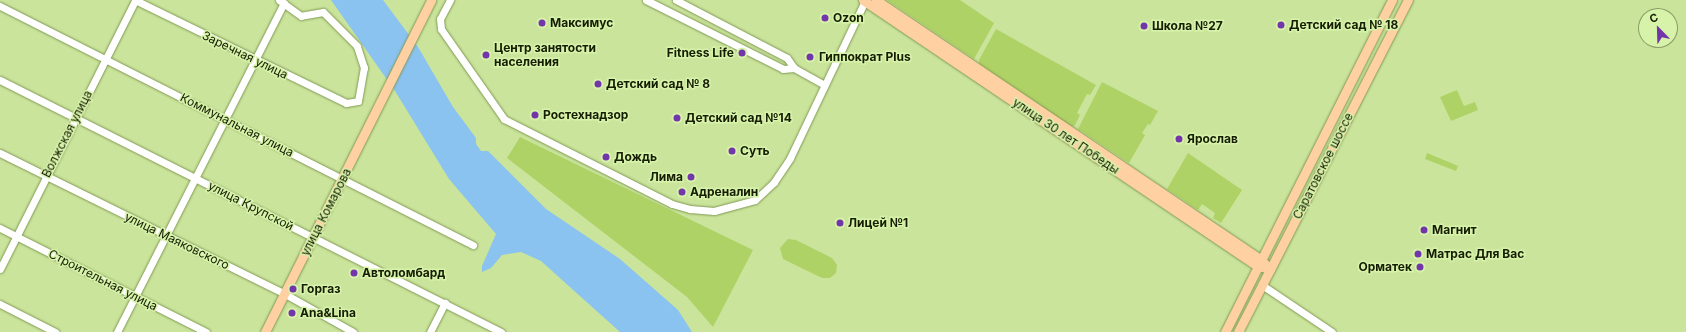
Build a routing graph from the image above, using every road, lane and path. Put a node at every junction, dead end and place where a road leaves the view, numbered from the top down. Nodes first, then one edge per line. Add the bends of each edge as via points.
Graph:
1 (135, 0) edge
2 (432, 0) edge
3 (450, 0) edge
4 (646, 0) edge
5 (676, 0) edge
6 (865, 0) edge
7 (876, 0) edge
8 (1392, 0) edge
9 (1408, 0) edge
10 (281, 1) edge
11 (0, 6) edge
12 (105, 58) junction
13 (255, 60) junction
14 (794, 68) junction
15 (0, 80) edge
16 (825, 86) junction
17 (1346, 93) junction
18 (1357, 99) junction
19 (76, 118) junction
20 (224, 119) junction
21 (0, 153) edge
22 (46, 175) junction
23 (195, 178) junction
24 (343, 179) junction
25 (0, 228) edge
26 (16, 236) junction
27 (165, 236) junction
28 (313, 237) junction
29 (473, 245) dead end
30 (1260, 263) junction
31 (0, 269) edge
32 (1270, 269) junction
33 (1262, 285) junction
34 (285, 294) junction
35 (135, 296) junction
36 (445, 303) junction
37 (0, 304) edge
38 (55, 332) edge
39 (118, 332) edge
40 (206, 332) edge
41 (265, 332) edge
42 (353, 332) edge
43 (430, 332) edge
44 (501, 332) edge
45 (1225, 332) edge
46 (1238, 332) edge
47 (1332, 332) edge

1 - 12 street, Волжская улица
1 - 13 street, Заречная улица
2 - 24 main road, улица Комарова
3 - 16 street via 440,19 441,29 498,114 514,125 665,201 690,209 714,211 755,200 774,182 790,158
4 - 14 street via 783,69
5 - 14 street via 788,58
6 - 16 street
6 - 30 main road, улица 30 лет Победы
7 - 30 main road
8 - 17 main road, Саратовское шоссе
9 - 18 main road, Саратовское шоссе
10 - 13 street
10 - 13 street, Заречная улица via 301,16 324,12 357,46 364,68 358,101 346,103
11 - 12 street, Коммунальная улица
12 - 19 street, Волжская улица
12 - 20 street, Коммунальная улица
13 - 20 street
14 - 16 street
15 - 19 street, улица Крупской
17 - 18 main road
17 - 30 main road, Саратовское шоссе
18 - 32 main road, Саратовское шоссе
19 - 22 street, Волжская улица
19 - 23 street, улица Крупской
20 - 23 street
20 - 24 street, Коммунальная улица
21 - 22 street, улица Маяковского
22 - 26 street, Волжская улица
22 - 27 street, улица Маяковского
23 - 27 street
23 - 28 street, улица Крупской
24 - 28 main road, улица Комарова
24 - 29 street, Коммунальная улица
25 - 26 street, Строительная улица
26 - 31 street, Волжская улица
26 - 35 street, Строительная улица
27 - 34 street, улица Маяковского
27 - 35 street
28 - 34 main road, улица Комарова
28 - 36 street, улица Крупской
30 - 32 main road
30 - 45 main road, Саратовское шоссе
32 - 33 main road, Саратовское шоссе
33 - 46 main road, Саратовское шоссе
33 - 47 street
34 - 41 main road, улица Комарова
34 - 42 street, улица Маяковского
35 - 39 street
35 - 40 street, Строительная улица
36 - 43 street
36 - 44 street, улица Крупской
37 - 38 street

